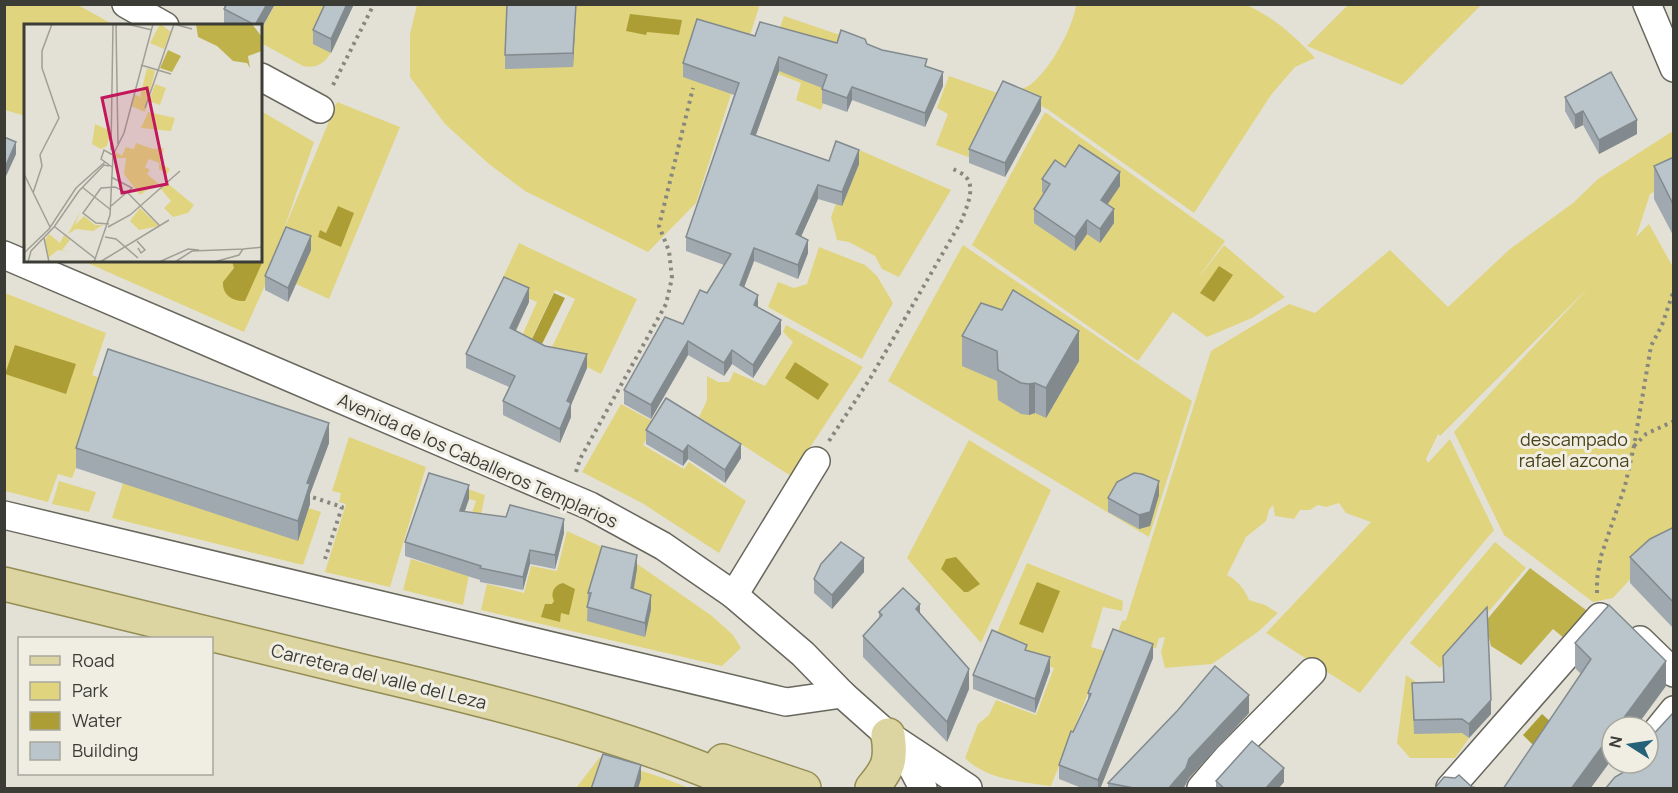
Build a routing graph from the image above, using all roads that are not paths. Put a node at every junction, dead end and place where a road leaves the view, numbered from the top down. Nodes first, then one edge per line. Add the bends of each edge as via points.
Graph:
1 (126, 4) edge
2 (1647, 4) edge
3 (161, 24) edge
4 (1674, 68) edge
5 (262, 78) edge
6 (320, 109) road end
7 (4, 255) edge
8 (816, 461) road end
9 (4, 515) edge
10 (4, 584) edge
11 (734, 594) junction
12 (1312, 672) dead end
13 (1674, 673) edge
14 (842, 694) junction
15 (1674, 710) edge
16 (1660, 727) edge
17 (894, 740) junction
18 (631, 743) junction
19 (748, 789) edge
20 (804, 789) edge
21 (872, 789) edge
22 (923, 789) edge
23 (968, 789) edge
24 (1201, 789) edge
25 (1450, 789) edge

1 - 3 street
2 - 4 street
5 - 6 street
7 - 11 street, Avenida de los Caballeros Templarios via 590,506 663,546
8 - 11 street
9 - 14 street via 786,702
10 - 18 main road, Carretera del valle del Leza via 448,691
11 - 14 street, Avenida de los Caballeros Templarios
12 - 24 street
13 - 25 street via 1615,614 1604,612
14 - 17 street, Avenida de los Caballeros Templarios
15 - 16 street
17 - 21 main road via 886,771
17 - 22 street, Avenida de los Caballeros Templarios
17 - 23 street, Avenida de los Caballeros Templarios
18 - 19 main road, Carretera del valle del Leza
18 - 20 main road via 716,758

